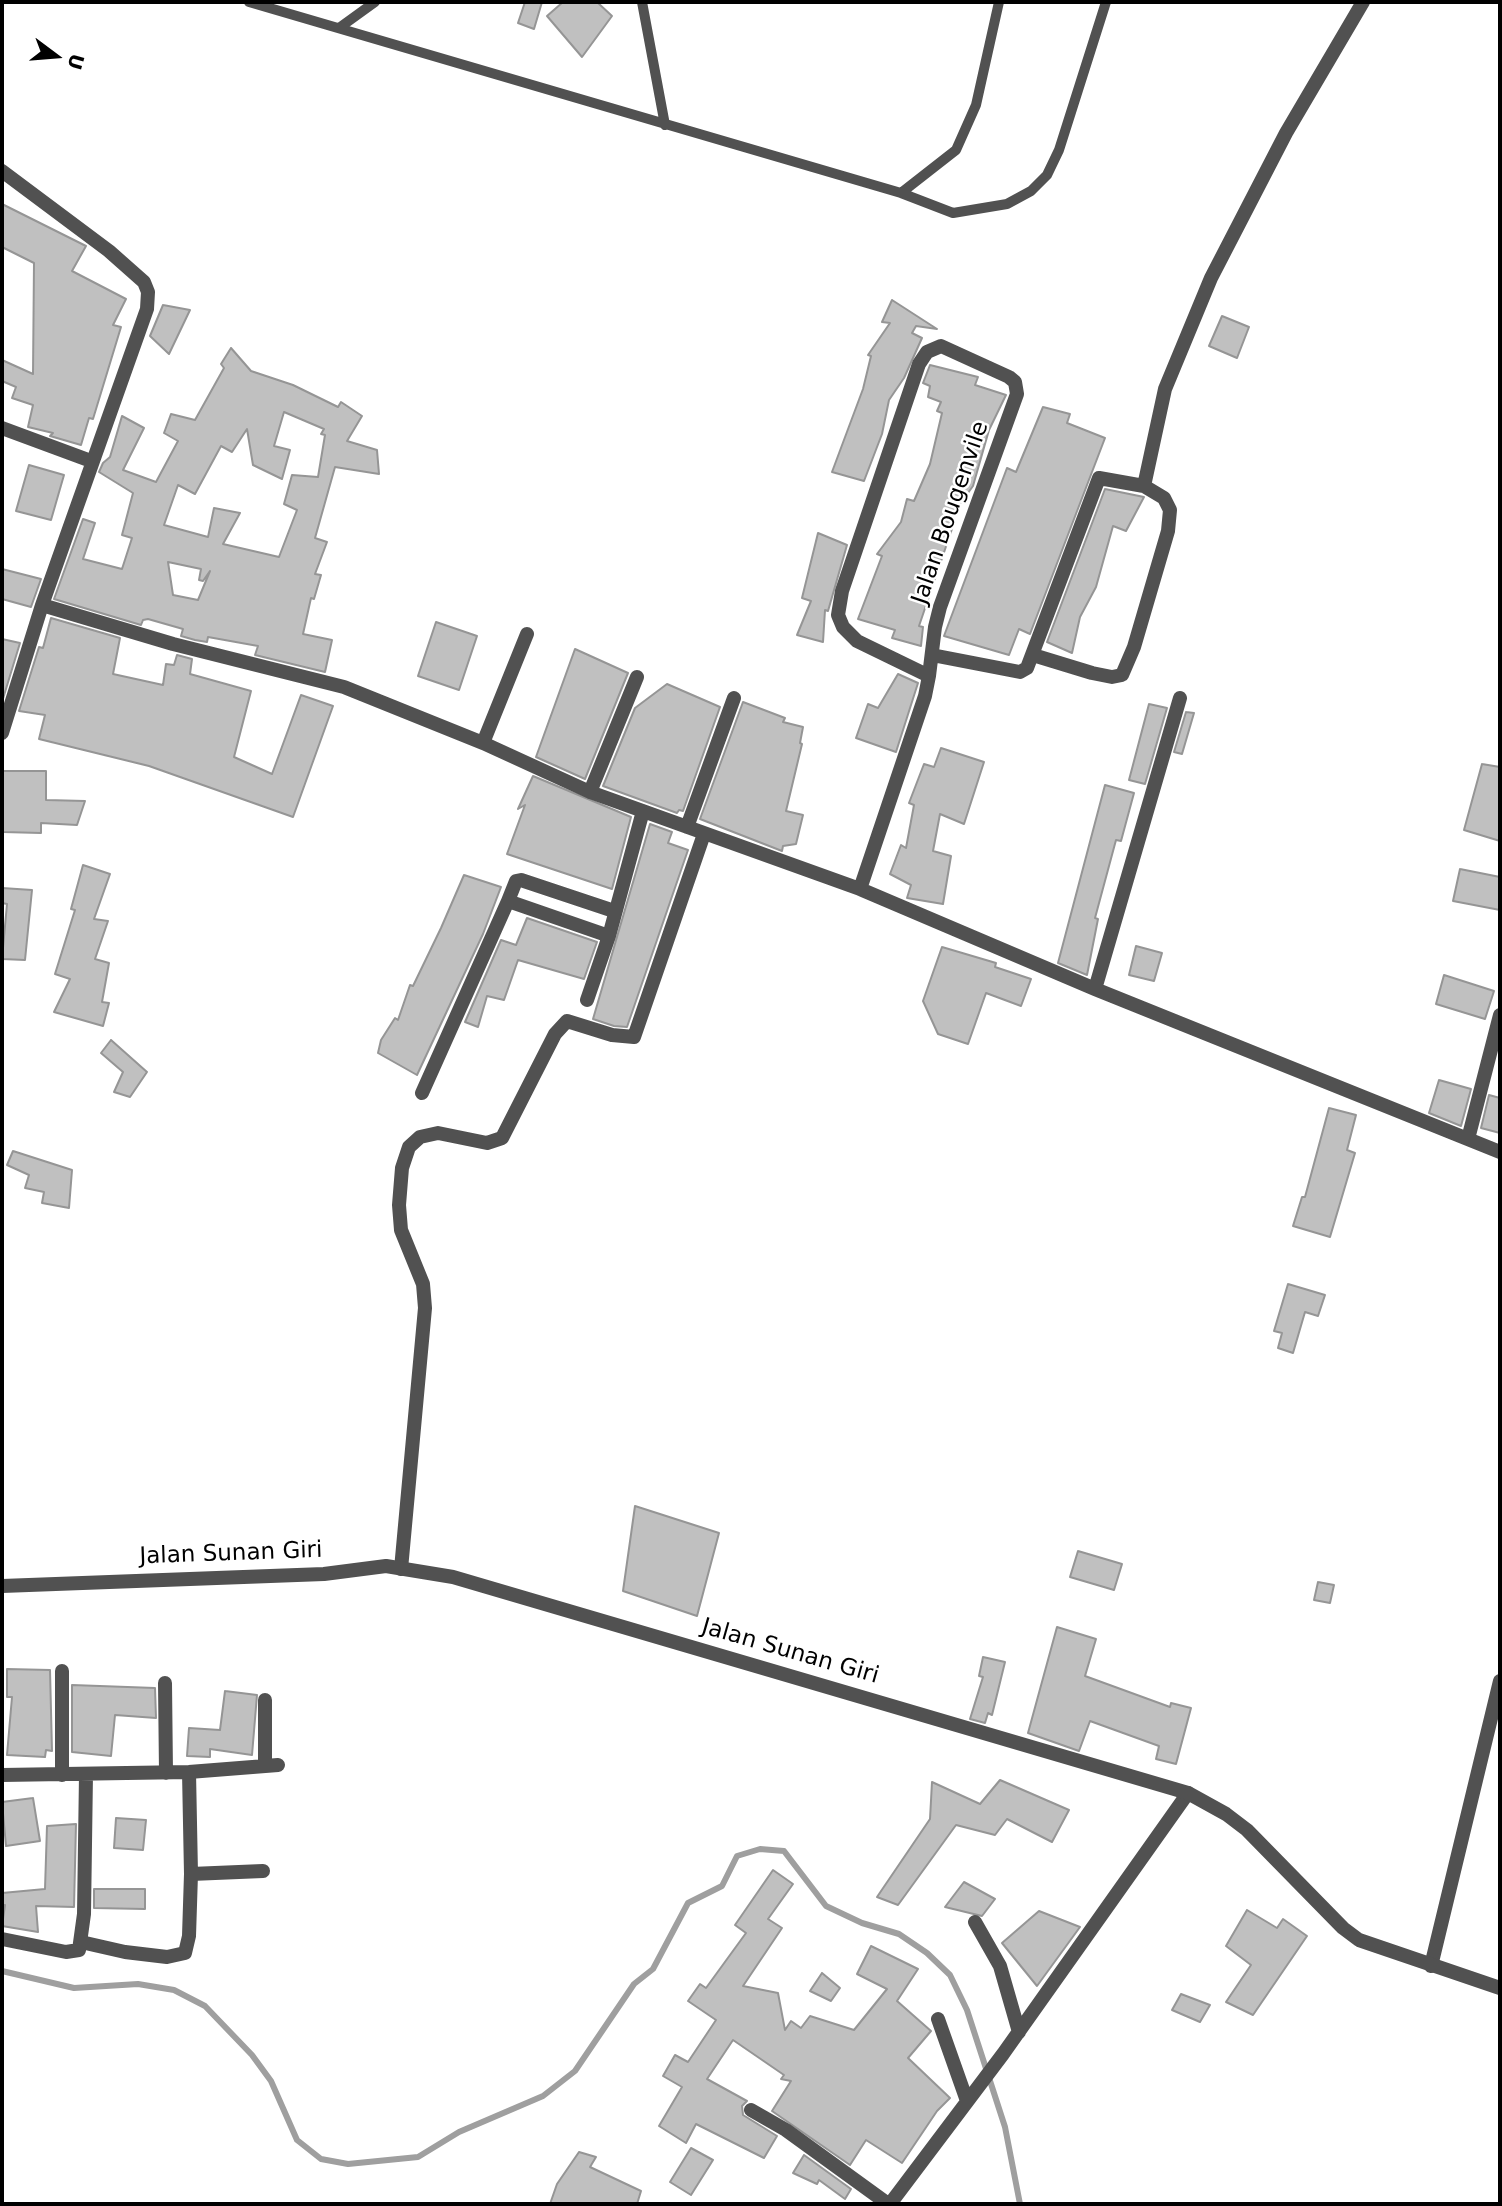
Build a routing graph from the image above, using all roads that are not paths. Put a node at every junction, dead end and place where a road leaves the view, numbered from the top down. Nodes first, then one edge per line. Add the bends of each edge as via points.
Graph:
1 (249, 2) edge
2 (375, 2) edge
3 (642, 2) edge
4 (999, 2) edge
5 (1106, 2) edge
6 (1363, 2) edge
7 (339, 28) junction
8 (665, 125) junction
9 (2, 171) edge
10 (901, 193) junction
11 (2, 428) edge
12 (91, 461) junction
13 (1144, 486) junction
14 (42, 605) junction
15 (527, 634) dead end
16 (932, 654) junction
17 (1033, 655) junction
18 (929, 676) junction
19 (637, 677) dead end
20 (734, 698) dead end
21 (1180, 698) dead end
22 (2, 733) edge
23 (483, 743) junction
24 (590, 792) junction
25 (643, 811) junction
26 (687, 827) junction
27 (704, 834) junction
28 (860, 888) junction
29 (508, 901) junction
30 (614, 911) junction
31 (609, 936) junction
32 (1095, 989) junction
33 (587, 1000) dead end
34 (1500, 1015) edge
35 (422, 1093) dead end
36 (1468, 1139) junction
37 (1500, 1152) edge
38 (401, 1569) junction
39 (2, 1586) edge
40 (62, 1671) dead end
41 (1500, 1681) edge
42 (165, 1683) dead end
43 (265, 1700) dead end
44 (189, 1772) junction
45 (166, 1773) junction
46 (62, 1774) junction
47 (86, 1774) junction
48 (2, 1775) edge
49 (1188, 1793) junction
50 (263, 1871) dead end
51 (191, 1874) junction
52 (975, 1922) dead end
53 (2, 1939) edge
54 (81, 1942) junction
55 (1431, 1966) junction
56 (1500, 1988) edge
57 (939, 2019) dead end
58 (1018, 2032) junction
59 (970, 2096) junction
60 (751, 2110) dead end
61 (889, 2204) edge

1 - 7 lane
2 - 7 lane
3 - 8 lane
4 - 10 lane via 976,105 956,150
5 - 10 lane via 1059,150 1047,175 1031,191 1007,204 953,213
6 - 13 street via 1286,134 1211,278 1165,389
7 - 8 lane
8 - 10 lane
9 - 12 street via 145,282 147,309
11 - 12 street
12 - 14 street
13 - 17 street via 1099,478
13 - 17 street via 1164,498 1170,510 1168,531 1135,647 1122,675 1092,673
14 - 22 street
14 - 23 street via 344,687
15 - 23 street
16 - 17 street via 1020,671 1027,668
16 - 18 street, Jalan Bougenvile
16 - 18 street, Jalan Bougenvile via 940,607 1018,388 1009,377 941,346 927,352 919,364 842,591 838,615 843,628 857,641
18 - 28 street, Jalan Bougenvile
19 - 24 street
20 - 26 street
21 - 32 street
23 - 24 street
24 - 25 street
25 - 26 street
25 - 30 street
26 - 27 street
27 - 28 street
27 - 38 street via 634,1037 567,1021 555,1034 502,1138 487,1143 438,1133 420,1137 409,1147 402,1168 401,1230 423,1284 425,1308
28 - 32 street
29 - 30 street via 516,881 521,880
29 - 31 street
29 - 35 street
30 - 31 street
31 - 33 street
32 - 36 street
34 - 36 street
36 - 37 street
38 - 39 street, Jalan Sunan Giri via 386,1566 324,1574
38 - 49 street, Jalan Sunan Giri via 453,1577
40 - 46 street
41 - 55 street
42 - 45 street
43 - 44 street via 272,1766
44 - 45 street
44 - 51 street
45 - 47 street
46 - 47 street
46 - 48 street
47 - 54 street
49 - 55 street, Jalan Sunan Giri via 1247,1830 1359,1940
49 - 58 street
50 - 51 street
51 - 54 street via 185,1953 167,1957
52 - 58 street via 1000,1966
53 - 54 street via 74,1953
55 - 56 street, Jalan Sunan Giri
57 - 59 street
58 - 59 street
59 - 61 street
60 - 61 street

